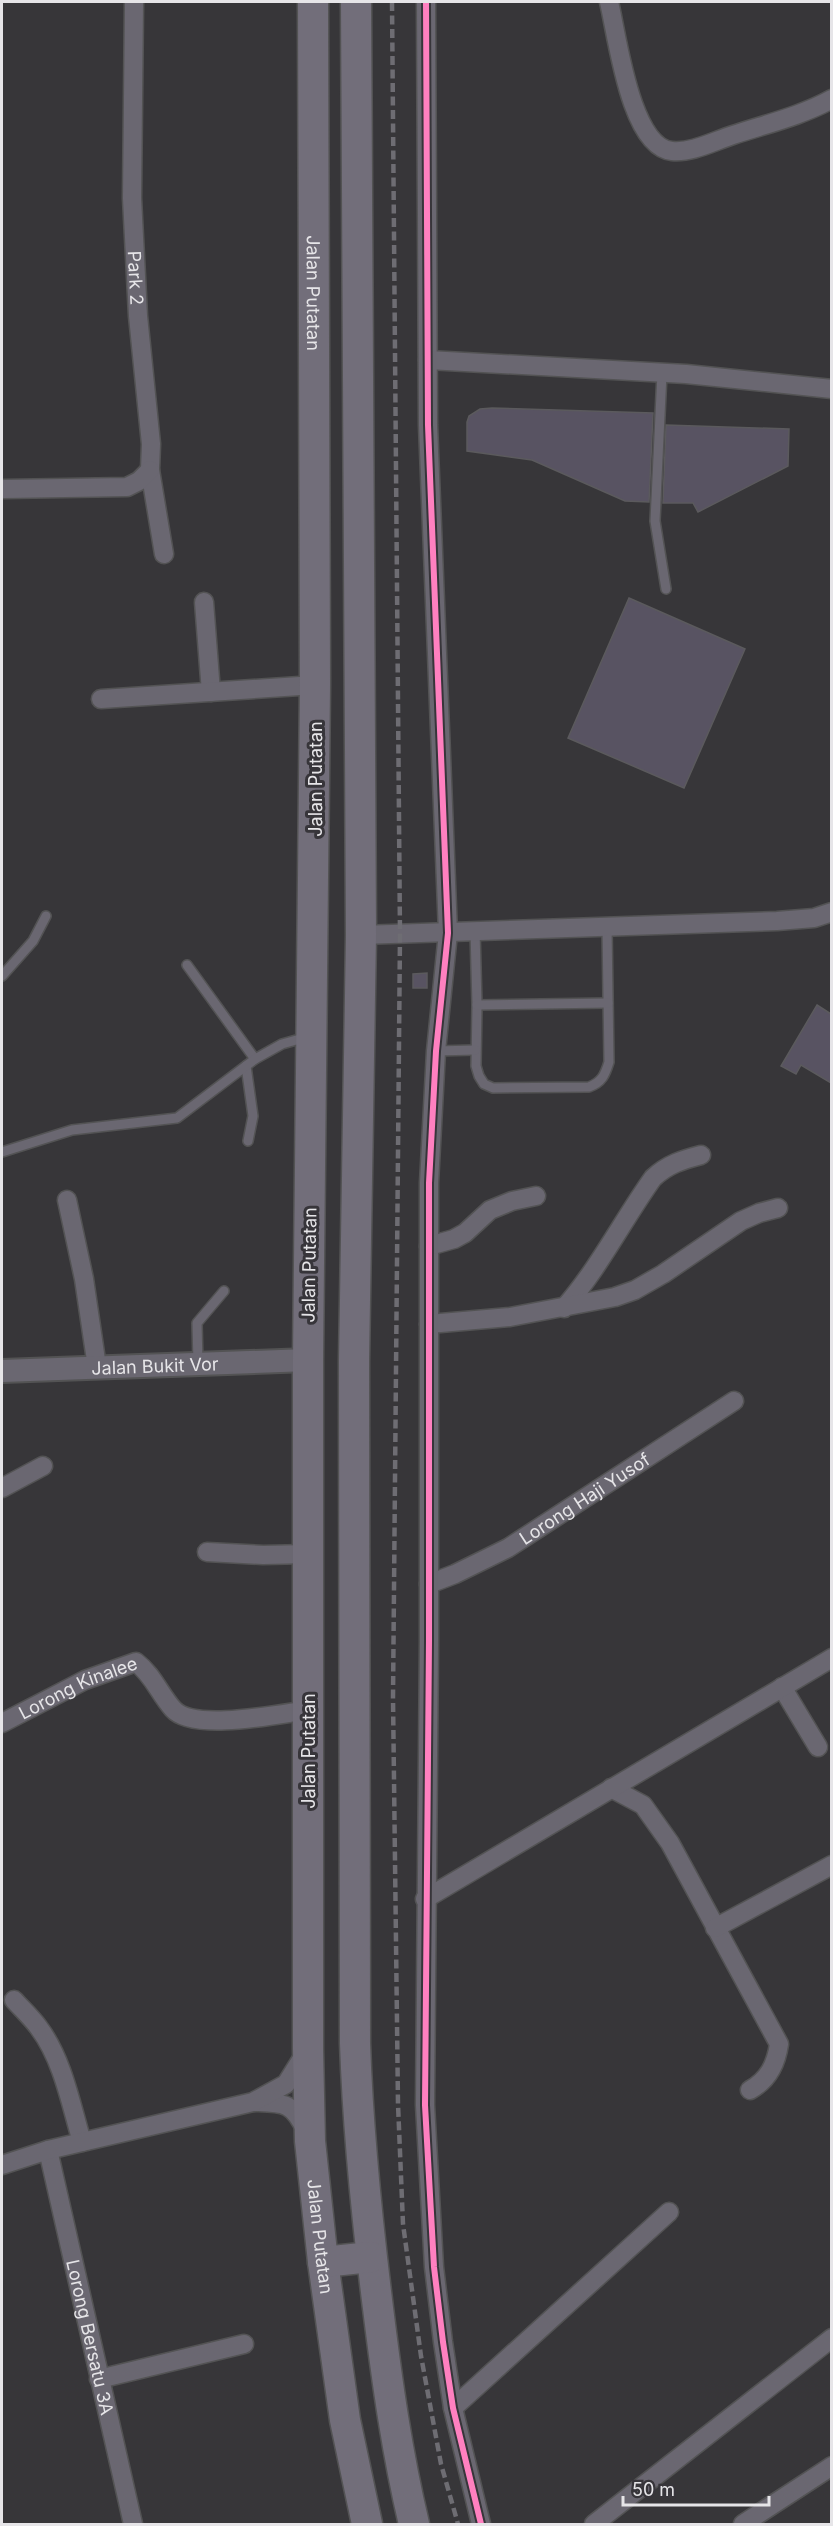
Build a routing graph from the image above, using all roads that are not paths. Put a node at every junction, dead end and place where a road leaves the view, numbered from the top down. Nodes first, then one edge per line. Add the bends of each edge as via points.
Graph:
1 (134, 2) edge
2 (313, 2) edge
3 (356, 2) edge
4 (426, 2) edge
5 (609, 2) edge
6 (831, 99) edge
7 (428, 360) junction
8 (662, 373) junction
9 (831, 389) edge
10 (150, 470) junction
11 (4, 489) dead end
12 (164, 554) dead end
13 (666, 590) dead end
14 (204, 602) dead end
15 (315, 685) junction
16 (211, 692) junction
17 (101, 699) dead end
18 (360, 835) junction
19 (314, 836) junction
20 (831, 912) edge
21 (46, 916) dead end
22 (608, 928) junction
23 (475, 931) junction
24 (448, 933) junction
25 (361, 935) junction
26 (187, 965) dead end
27 (2, 976) edge
28 (608, 1003) junction
29 (477, 1005) junction
30 (313, 1035) junction
31 (475, 1050) junction
32 (436, 1052) junction
33 (255, 1059) junction
34 (246, 1066) junction
35 (248, 1141) dead end
36 (2, 1152) edge
37 (701, 1155) dead end
38 (536, 1196) dead end
39 (67, 1200) dead end
40 (778, 1208) dead end
41 (429, 1246) junction
42 (224, 1291) dead end
43 (564, 1308) junction
44 (429, 1324) junction
45 (198, 1363) junction
46 (97, 1367) junction
47 (2, 1371) edge
48 (308, 1371) junction
49 (354, 1379) junction
50 (734, 1401) dead end
51 (43, 1467) dead end
52 (2, 1488) edge
53 (207, 1552) dead end
54 (309, 1554) junction
55 (429, 1584) junction
56 (831, 1658) edge
57 (782, 1687) junction
58 (308, 1710) junction
59 (2, 1724) edge
60 (818, 1747) dead end
61 (611, 1788) junction
62 (831, 1865) edge
63 (425, 1899) junction
64 (715, 1928) junction
65 (14, 2000) dead end
66 (308, 2049) junction
67 (750, 2090) dead end
68 (253, 2102) junction
69 (310, 2141) junction
70 (82, 2142) junction
71 (48, 2150) junction
72 (2, 2165) edge
73 (669, 2212) dead end
74 (371, 2257) junction
75 (323, 2262) junction
76 (831, 2338) edge
77 (244, 2344) dead end
78 (99, 2379) junction
79 (453, 2408) junction
80 (831, 2466) edge
81 (133, 2524) edge
82 (367, 2524) edge
83 (414, 2524) edge
84 (481, 2524) edge
85 (594, 2524) edge
86 (743, 2524) edge

1 - 10 street, Park 2 via 132,198
2 - 15 highway, Jalan Putatan
3 - 18 highway
4 - 7 street
5 - 6 street via 638,117 657,145 671,151 694,149 796,115
7 - 8 street
7 - 24 street
8 - 9 street
8 - 13 lane via 655,521
10 - 11 street via 127,487
10 - 12 street, Park 2
14 - 16 street
15 - 16 street
15 - 19 highway, Jalan Putatan
16 - 17 street
18 - 19 highway
18 - 25 highway
19 - 30 highway, Jalan Putatan
20 - 22 street via 814,918 777,921
21 - 27 lane via 33,941
22 - 23 street
22 - 28 lane
23 - 24 street
23 - 29 lane
24 - 25 street
24 - 32 street
25 - 49 highway
26 - 33 lane
28 - 29 lane
28 - 31 lane via 609,1062 606,1075 589,1087 493,1088 478,1076
29 - 31 lane
30 - 33 lane via 282,1044
30 - 48 highway, Jalan Putatan
31 - 32 lane
32 - 41 street
33 - 34 lane
34 - 35 lane via 253,1116
34 - 36 lane via 177,1118 72,1130
37 - 43 street via 676,1162 653,1178
38 - 41 street via 490,1210 465,1233
39 - 46 street
40 - 43 street via 741,1221 635,1290
41 - 44 street
42 - 45 lane via 197,1323
43 - 44 street
44 - 55 street
45 - 46 street, Jalan Bukit Vor
45 - 48 street, Jalan Bukit Vor
46 - 47 street, Jalan Bukit Vor
48 - 49 highway
48 - 54 highway, Jalan Putatan
49 - 74 highway via 355,2043
50 - 55 street, Lorong Haji Yusof via 508,1548
51 - 52 street
53 - 54 street
54 - 58 highway, Jalan Putatan
55 - 63 street
56 - 57 street
57 - 60 street
57 - 61 street
58 - 59 street, Lorong Kinalee via 233,1720 186,1718 174,1710 147,1670 136,1662 85,1680
58 - 66 highway, Jalan Putatan
61 - 63 street
61 - 64 street via 643,1805 670,1843
62 - 64 street
63 - 79 street via 424,2105 434,2267
64 - 67 street via 779,2044 777,2061 762,2084
65 - 70 street via 48,2043
66 - 68 street via 286,2084
66 - 69 highway, Jalan Putatan
68 - 69 street via 282,2103 294,2109
68 - 70 street
69 - 75 highway, Jalan Putatan
70 - 71 street
71 - 72 street
71 - 78 street, Lorong Bersatu 3A
73 - 79 street
74 - 75 highway
74 - 83 highway via 392,2415
75 - 82 highway, Jalan Putatan via 345,2420
76 - 85 street
77 - 78 street
78 - 81 street, Lorong Bersatu 3A
79 - 84 street
80 - 86 street

